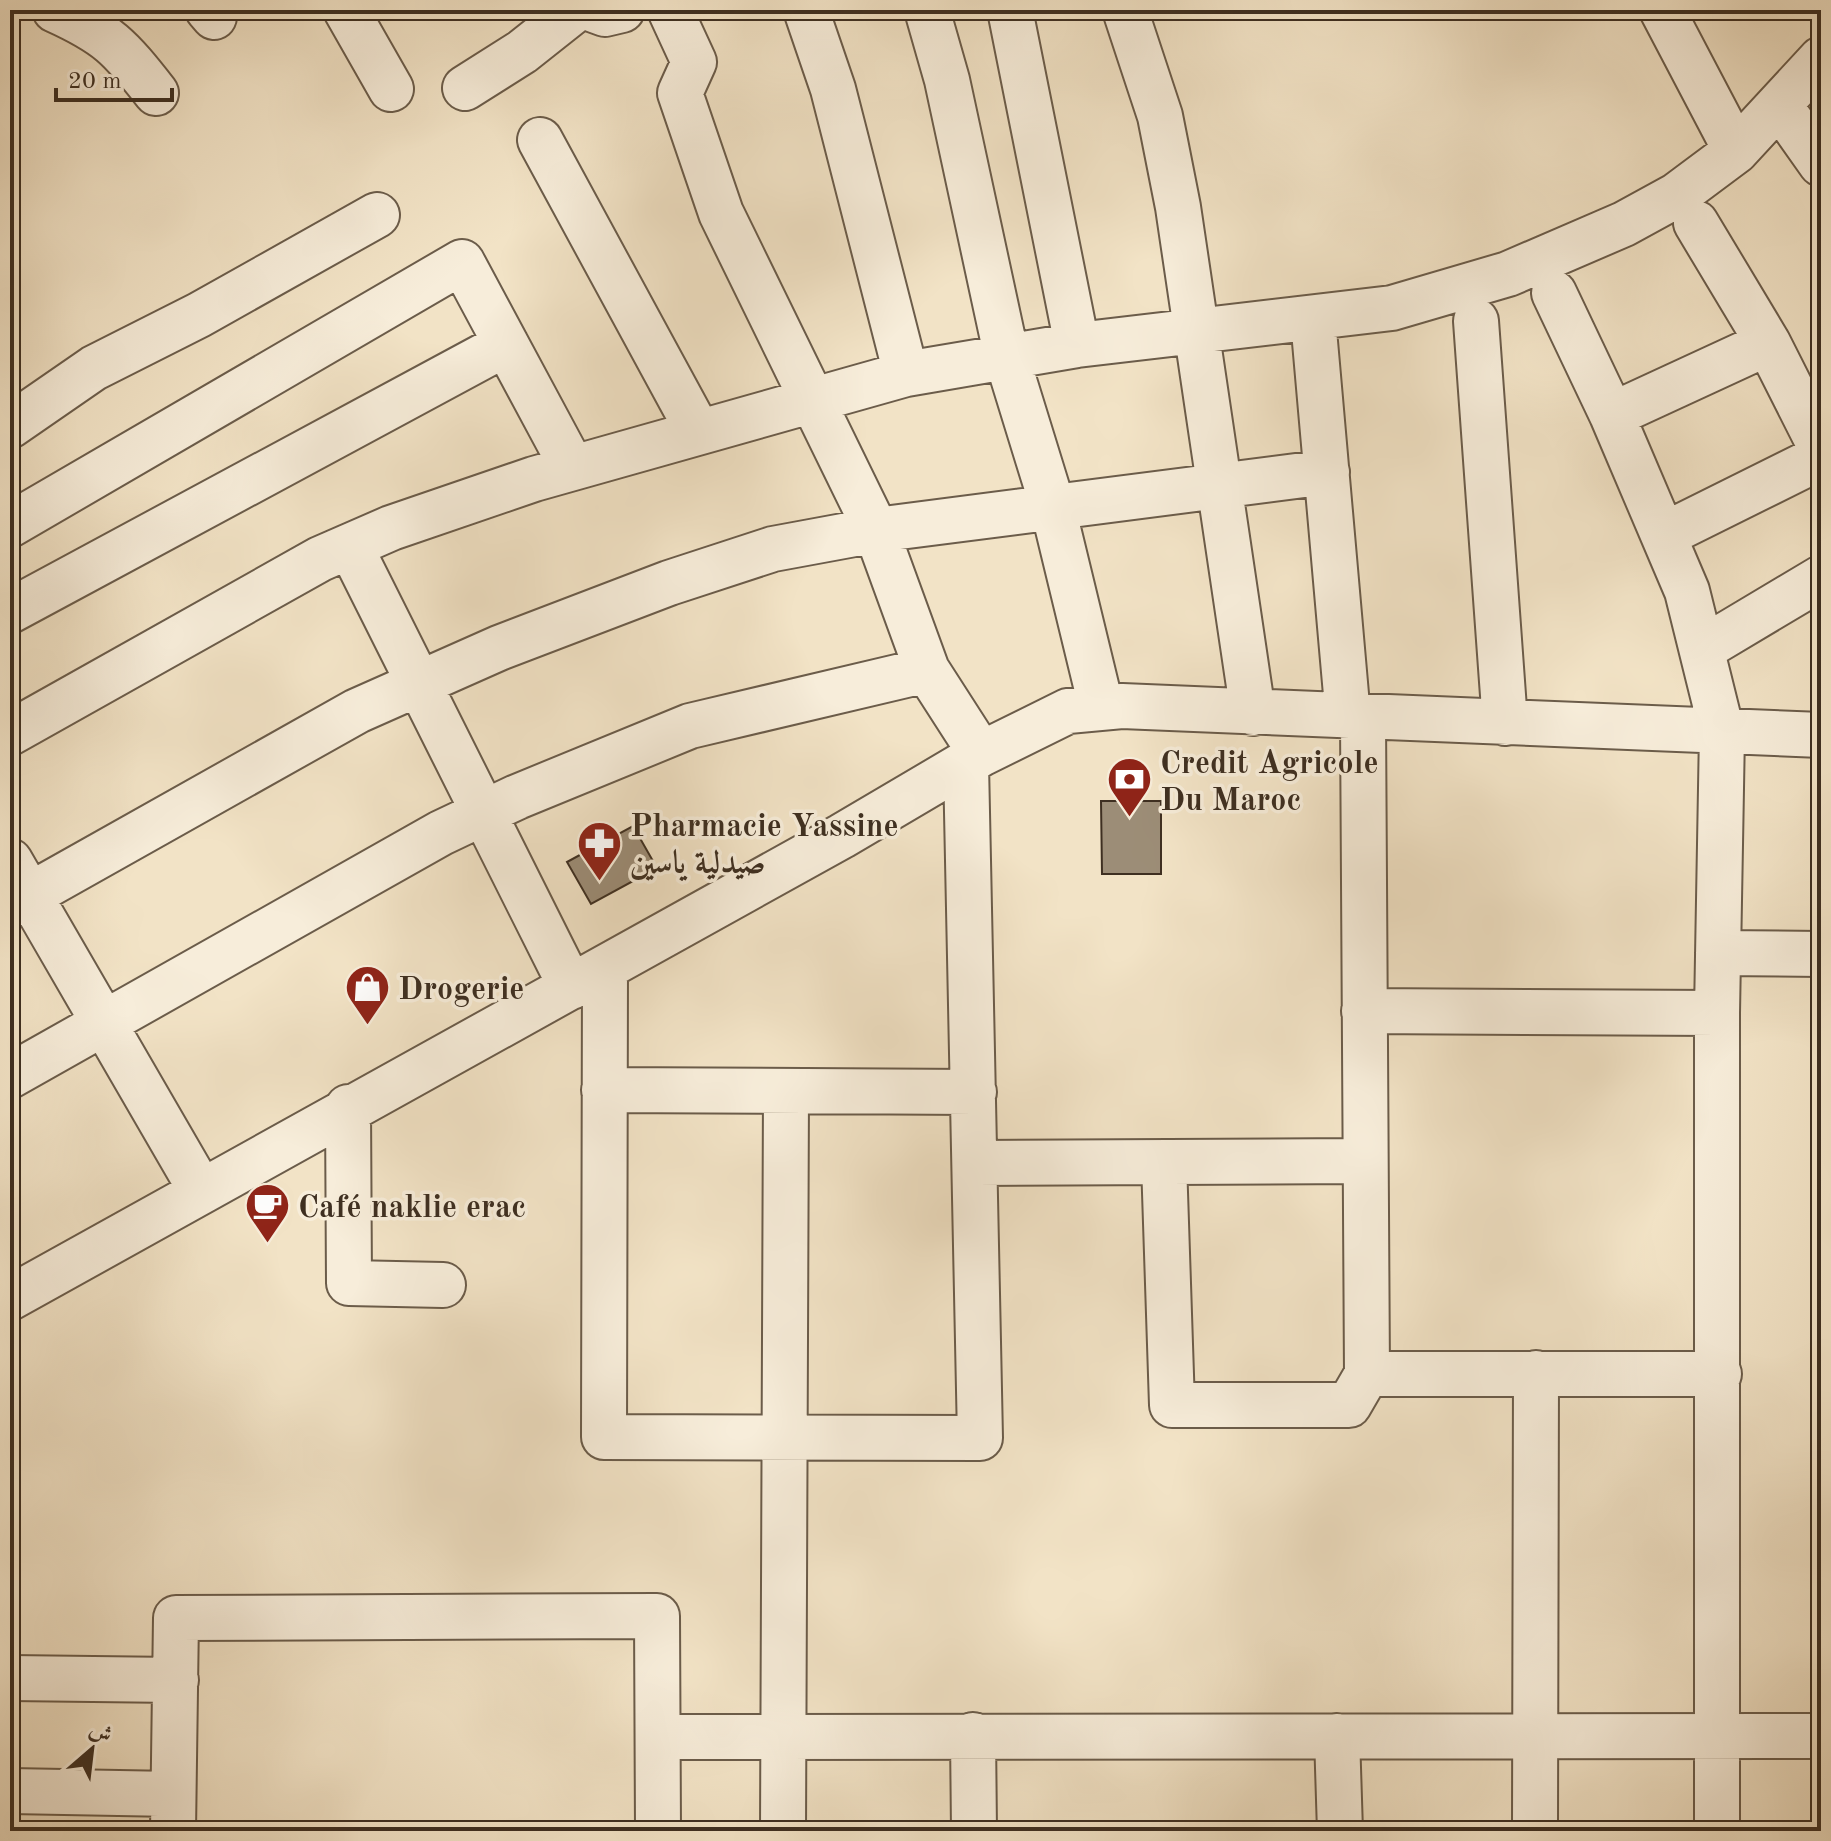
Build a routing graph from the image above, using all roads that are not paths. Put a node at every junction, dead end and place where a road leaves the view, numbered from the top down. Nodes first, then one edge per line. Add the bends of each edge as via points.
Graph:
1 (55, 10) edge
2 (346, 10) edge
3 (575, 10) edge
4 (594, 10) edge
5 (622, 10) edge
6 (670, 10) edge
7 (806, 10) edge
8 (927, 10) edge
9 (1010, 10) edge
10 (1125, 10) edge
11 (1662, 10) edge
12 (1821, 59) edge
13 (465, 88) dead end
14 (391, 89) dead end
15 (156, 93) dead end
16 (1780, 106) junction
17 (540, 140) dead end
18 (1736, 151) junction
19 (1821, 164) edge
20 (377, 215) dead end
21 (1696, 223) dead end
22 (1554, 293) dead end
23 (1313, 319) junction
24 (1476, 321) dead end
25 (1196, 330) junction
26 (1768, 343) junction
27 (506, 344) junction
28 (1077, 345) junction
29 (1007, 358) junction
30 (906, 374) junction
31 (812, 399) junction
32 (1612, 415) junction
33 (10, 426) edge
34 (698, 431) junction
35 (1818, 434) edge
36 (572, 467) junction
37 (1327, 472) junction
38 (1217, 484) junction
39 (1052, 504) junction
40 (10, 525) edge
41 (876, 530) junction
42 (1664, 535) junction
43 (350, 546) junction
44 (1821, 578) edge
45 (10, 611) edge
46 (1702, 649) junction
47 (927, 670) junction
48 (418, 682) junction
49 (1101, 706) junction
50 (1253, 713) junction
51 (1355, 718) junction
52 (1505, 723) junction
53 (1722, 732) junction
54 (10, 733) edge
55 (1821, 735) edge
56 (973, 759) junction
57 (483, 813) junction
58 (17, 887) edge
59 (1718, 953) junction
60 (1821, 954) edge
61 (588, 977) junction
62 (1364, 1011) junction
63 (1717, 1013) junction
64 (103, 1024) junction
65 (10, 1076) edge
66 (604, 1090) junction
67 (786, 1092) junction
68 (974, 1092) junction
69 (348, 1107) junction
70 (1364, 1161) junction
71 (1164, 1162) junction
72 (977, 1163) junction
73 (200, 1189) junction
74 (443, 1285) dead end
75 (10, 1298) edge
76 (1536, 1373) junction
77 (1367, 1374) junction
78 (1719, 1374) junction
79 (787, 1437) junction
80 (10, 1678) edge
81 (176, 1680) junction
82 (973, 1735) junction
83 (784, 1736) junction
84 (1337, 1736) junction
85 (1536, 1736) junction
86 (1717, 1736) junction
87 (1821, 1736) edge
88 (659, 1737) junction
89 (10, 1791) edge
90 (173, 1812) edge
91 (658, 1831) edge
92 (783, 1831) edge
93 (974, 1831) edge
94 (1340, 1831) edge
95 (1535, 1831) edge
96 (1717, 1831) edge

1 - 15 street via 99,30 120,47
2 - 14 street
3 - 13 street
4 - 5 street
6 - 31 street via 694,62 680,93 721,213
7 - 30 street via 833,89
8 - 29 street
9 - 28 street
10 - 25 street via 1160,116
11 - 18 street
12 - 16 street
16 - 18 street
16 - 19 street
17 - 34 street
18 - 23 street via 1677,195 1537,263 1392,308
20 - 33 street via 94,368
21 - 26 street
22 - 32 street
23 - 25 street
23 - 37 street
24 - 52 street
25 - 28 street
25 - 38 street
26 - 32 street
26 - 35 street
27 - 36 street
27 - 40 street via 462,262
27 - 45 street
28 - 29 street
29 - 30 street
29 - 39 street
30 - 31 street
31 - 34 street
31 - 41 street
32 - 42 street
34 - 36 street
35 - 42 street
36 - 43 street
37 - 38 street
37 - 51 street
38 - 39 street
38 - 50 street
39 - 41 street
39 - 49 street
41 - 47 street
41 - 48 street via 773,549 669,583
42 - 46 street via 1687,591
43 - 48 street
43 - 54 street
44 - 46 street
46 - 53 street
47 - 56 street
47 - 57 street via 690,726
48 - 57 street
48 - 58 street
49 - 50 street
49 - 56 street via 1068,711
50 - 51 street
51 - 52 street
51 - 62 street
52 - 53 street
53 - 55 street
53 - 59 street
56 - 61 street
56 - 68 street
57 - 61 street
57 - 64 street
58 - 64 street
59 - 60 street
59 - 63 street
61 - 66 street
61 - 69 street
62 - 63 street
62 - 70 street
63 - 78 street
64 - 65 street
64 - 73 street
66 - 67 street
66 - 79 street via 604,1437
67 - 68 street
67 - 79 street
68 - 72 street
69 - 73 street
69 - 74 street via 349,1283
70 - 71 street
70 - 77 street
71 - 72 street
71 - 77 street via 1172,1405 1349,1405
72 - 79 street via 980,1438
73 - 75 street
76 - 77 street
76 - 78 street
76 - 85 street
78 - 86 street
79 - 83 street
80 - 81 street
81 - 88 street via 176,1618 657,1616
81 - 90 street
82 - 83 street
82 - 84 street
82 - 93 street
83 - 88 street
83 - 92 street
84 - 85 street
84 - 94 street
85 - 86 street
85 - 95 street
86 - 87 street
86 - 96 street
88 - 91 street
89 - 90 street

